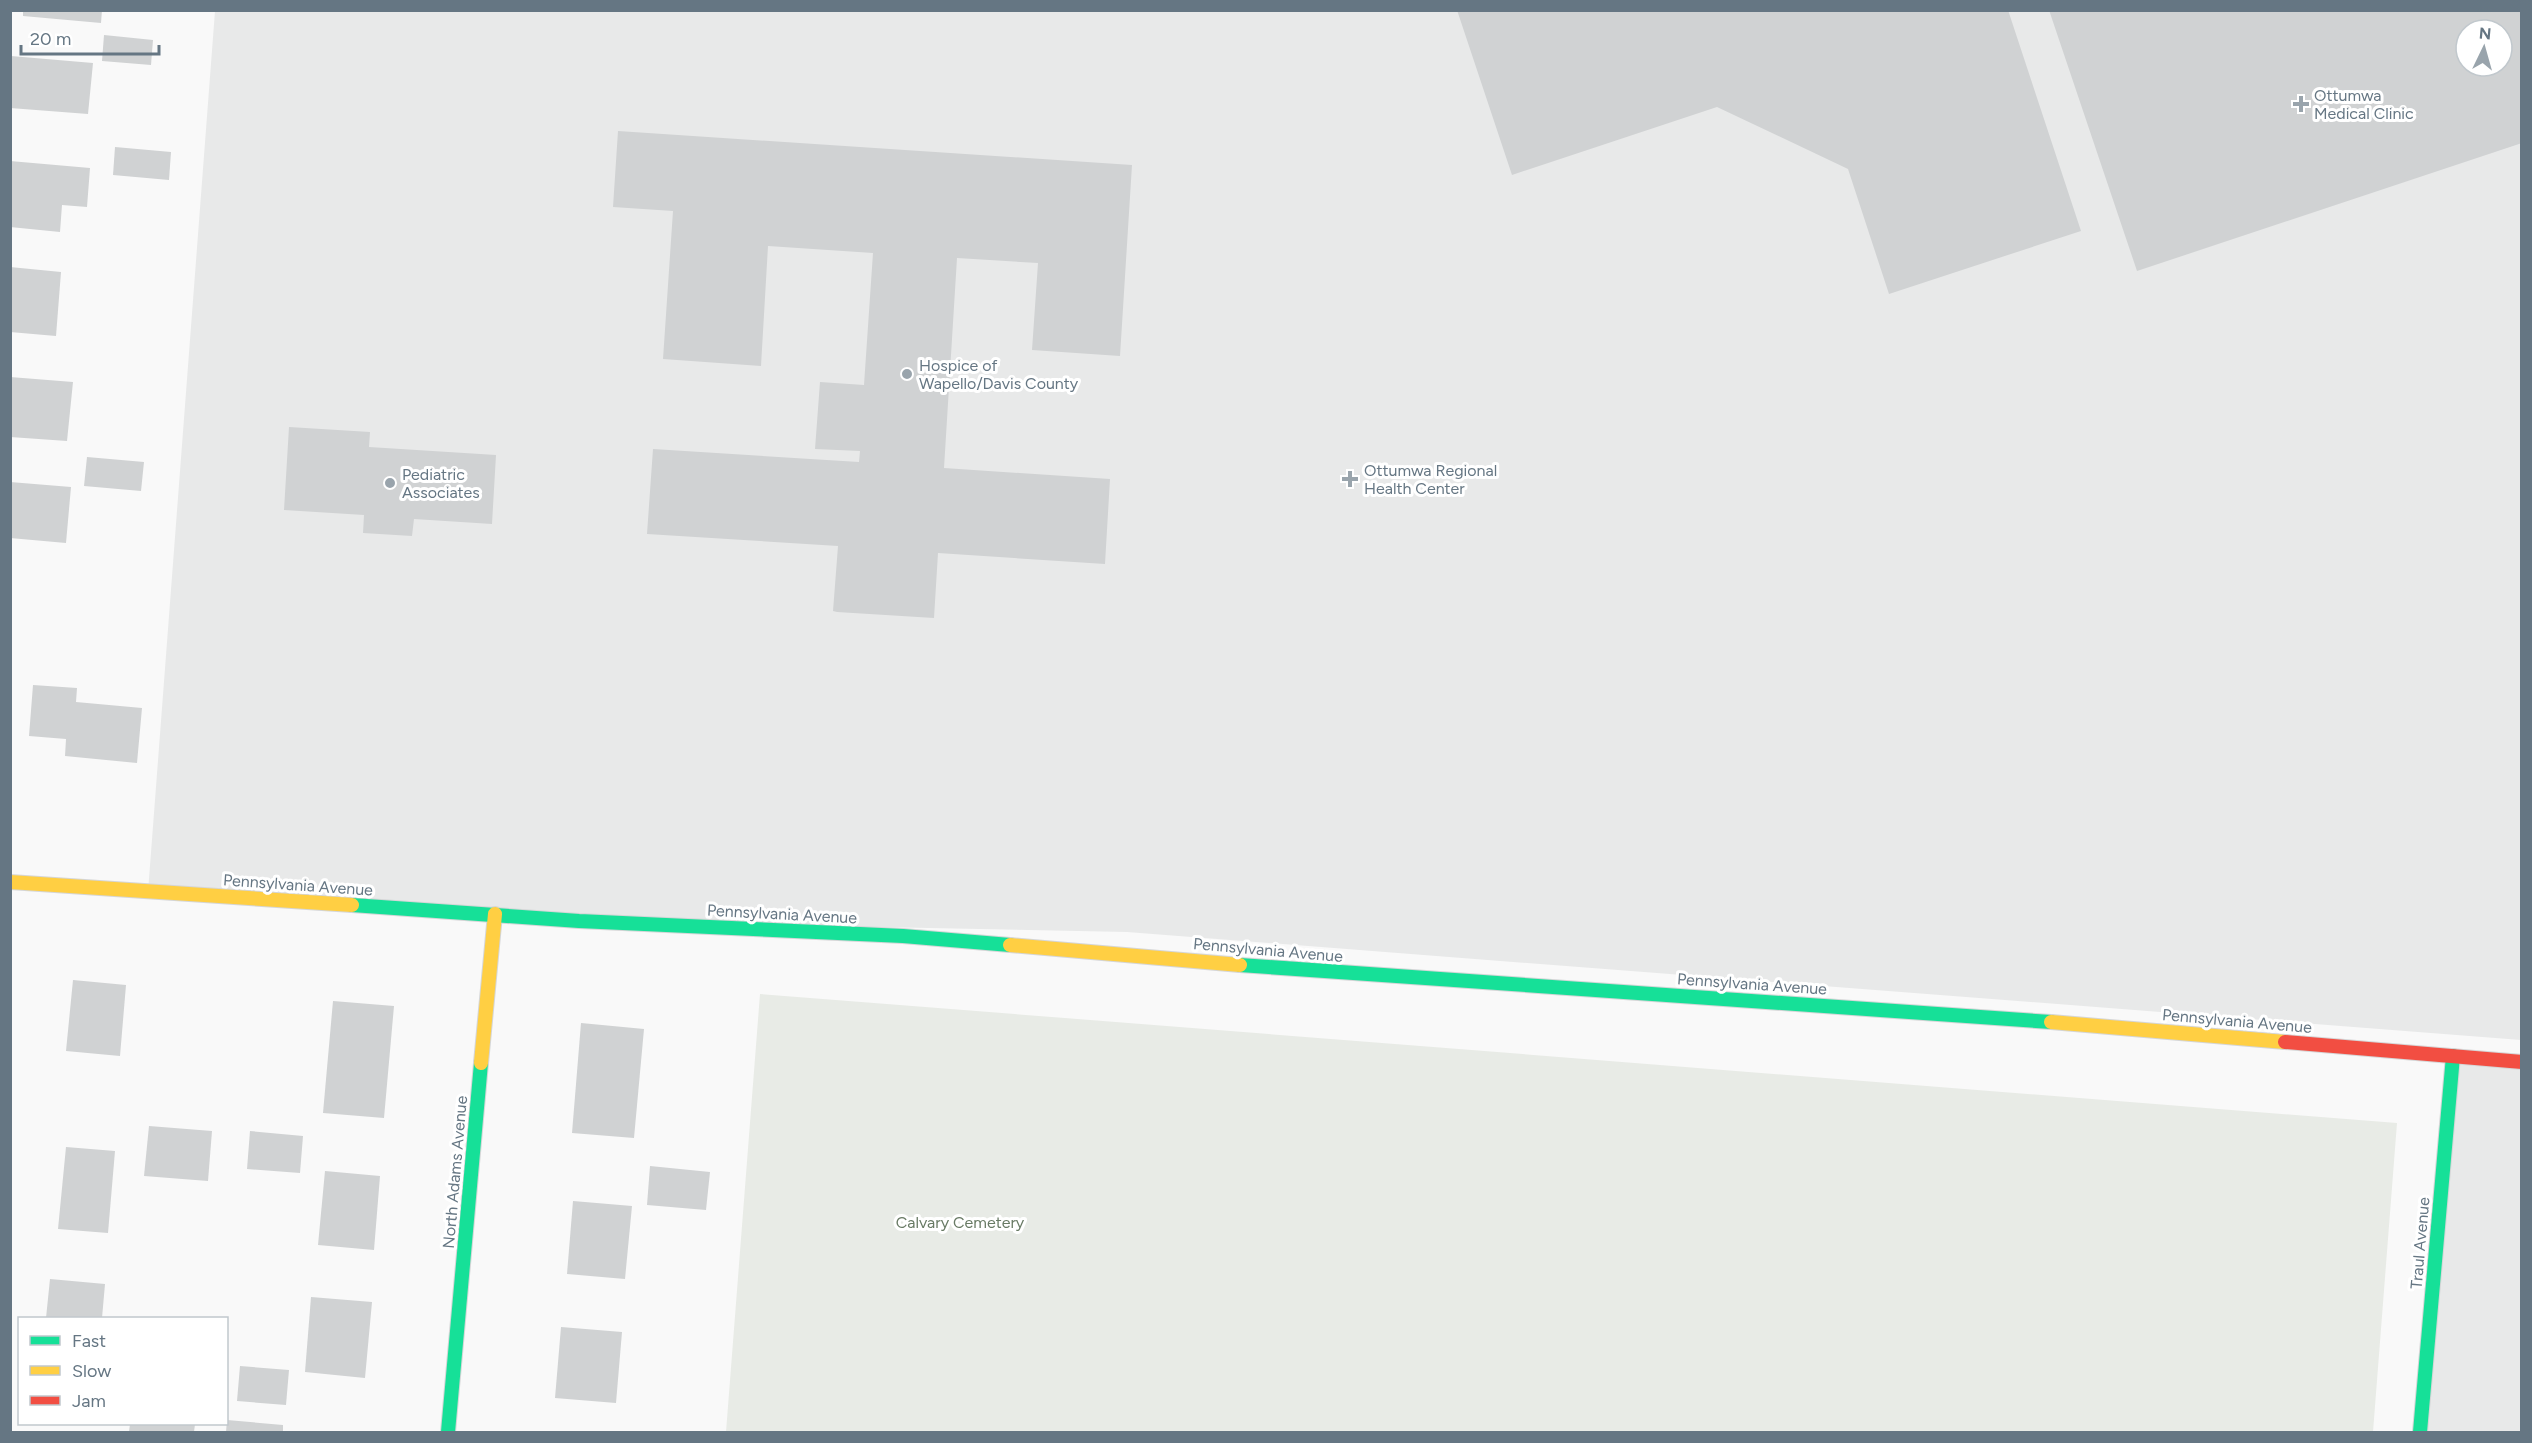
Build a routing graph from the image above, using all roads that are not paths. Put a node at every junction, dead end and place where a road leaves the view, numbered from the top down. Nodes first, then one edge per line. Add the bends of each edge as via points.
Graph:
1 (10, 882) edge
2 (495, 914) junction
3 (2453, 1056) junction
4 (2522, 1062) edge
5 (448, 1432) edge
6 (2420, 1432) edge

1 - 2 main road, Pennsylvania Avenue
2 - 3 main road, Pennsylvania Avenue via 903,936 1288,969 1974,1015
2 - 5 main road, North Adams Avenue
3 - 4 main road, Pennsylvania Avenue
3 - 6 main road, Traul Avenue

